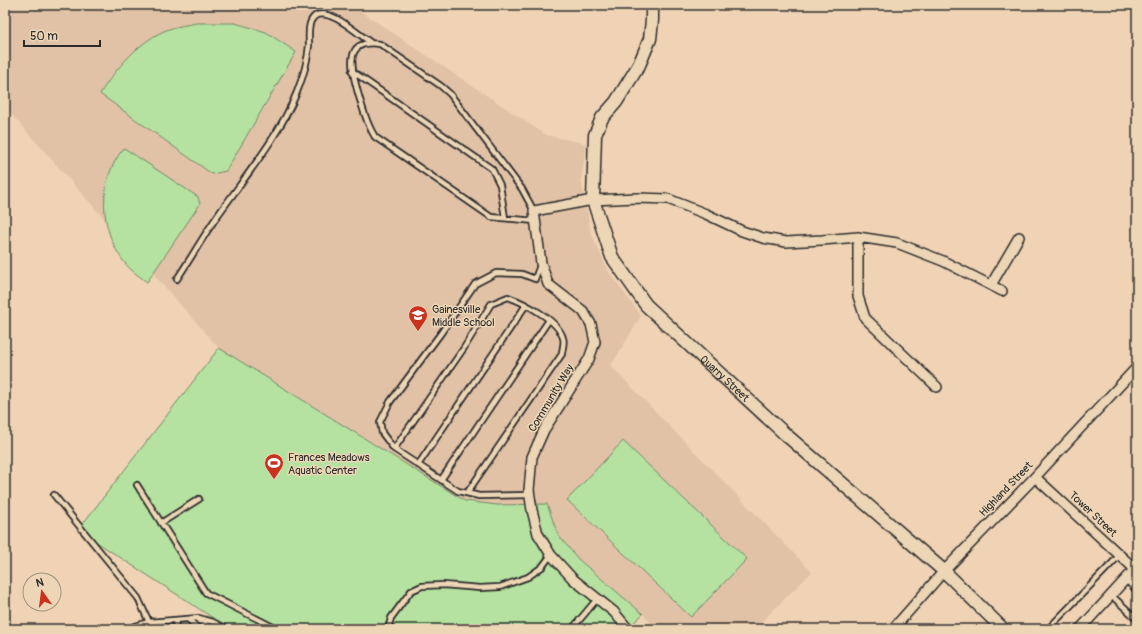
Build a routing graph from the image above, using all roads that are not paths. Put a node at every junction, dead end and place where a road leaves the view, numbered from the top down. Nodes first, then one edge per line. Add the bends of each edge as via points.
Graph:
1 (652, 5) edge
2 (370, 42) junction
3 (352, 71) junction
4 (593, 200) junction
5 (535, 216) junction
6 (505, 218) junction
7 (858, 237) junction
8 (1019, 237) dead end
9 (541, 263) junction
10 (177, 279) dead end
11 (990, 285) junction
12 (1002, 291) dead end
13 (526, 305) junction
14 (549, 320) junction
15 (1135, 372) edge
16 (937, 387) dead end
17 (394, 449) junction
18 (418, 465) junction
19 (1035, 476) junction
20 (441, 480) junction
21 (137, 485) dead end
22 (467, 493) junction
23 (54, 495) dead end
24 (530, 495) junction
25 (199, 499) dead end
26 (161, 523) junction
27 (551, 555) junction
28 (1120, 555) junction
29 (1136, 570) edge
30 (944, 571) junction
31 (1125, 579) junction
32 (1137, 591) edge
33 (1111, 595) junction
34 (596, 599) junction
35 (1137, 619) edge
36 (176, 620) junction
37 (189, 620) junction
38 (149, 622) junction
39 (125, 629) edge
40 (175, 629) edge
41 (198, 629) edge
42 (212, 629) edge
43 (226, 629) edge
44 (277, 629) edge
45 (388, 629) edge
46 (572, 629) edge
47 (628, 629) edge
48 (893, 629) edge
49 (1003, 629) edge
50 (1048, 629) edge
51 (1080, 629) edge

1 - 4 street, Quarry Street via 650,39 639,65 616,102 602,118 595,135
2 - 3 lane via 355,49 351,60
2 - 5 lane via 380,44 450,94 522,189
2 - 10 lane via 328,14 315,16 311,20 307,61 290,109
3 - 6 lane via 492,169 500,185
3 - 6 lane via 367,126 375,137 491,217
4 - 5 street
4 - 7 street via 668,199 742,231 786,242
4 - 30 street, Quarry Street via 612,257 646,304 785,434
5 - 6 lane
5 - 9 street, Community Way
7 - 11 street via 897,243 943,261
7 - 16 street via 858,296 865,318
8 - 11 street
9 - 17 lane via 535,279 522,274 496,273 475,284 390,402 380,422 382,433
9 - 24 street, Community Way via 548,284 583,311 591,324 595,342 589,359 544,430 532,457
11 - 12 street
13 - 14 lane
13 - 17 lane via 508,297 491,304 464,348
13 - 18 lane
14 - 20 lane
14 - 22 lane via 555,324 564,339 562,354
15 - 19 street, Highland Street
17 - 18 lane
18 - 20 lane
19 - 28 street, Tower Street
19 - 30 street, Highland Street
20 - 22 lane via 458,491
21 - 26 lane
22 - 24 lane via 479,496
23 - 38 lane via 138,598
24 - 27 street, Community Way via 538,534
25 - 26 lane
26 - 44 lane via 206,593
27 - 34 street, Community Way via 573,580
27 - 45 lane via 528,577 500,587 422,586 411,591 391,618
28 - 29 street, Tower Street
28 - 50 lane
29 - 31 street, Tower Street
30 - 48 street, Highland Street
30 - 49 street, Quarry Street
31 - 32 lane
31 - 33 street, Tower Street
33 - 35 lane
33 - 51 street, Tower Street
34 - 46 lane
34 - 47 street, Community Way via 614,612
36 - 37 lane
36 - 38 lane
36 - 40 lane
37 - 41 lane
37 - 42 lane via 201,621
37 - 43 lane via 200,618
38 - 39 lane

